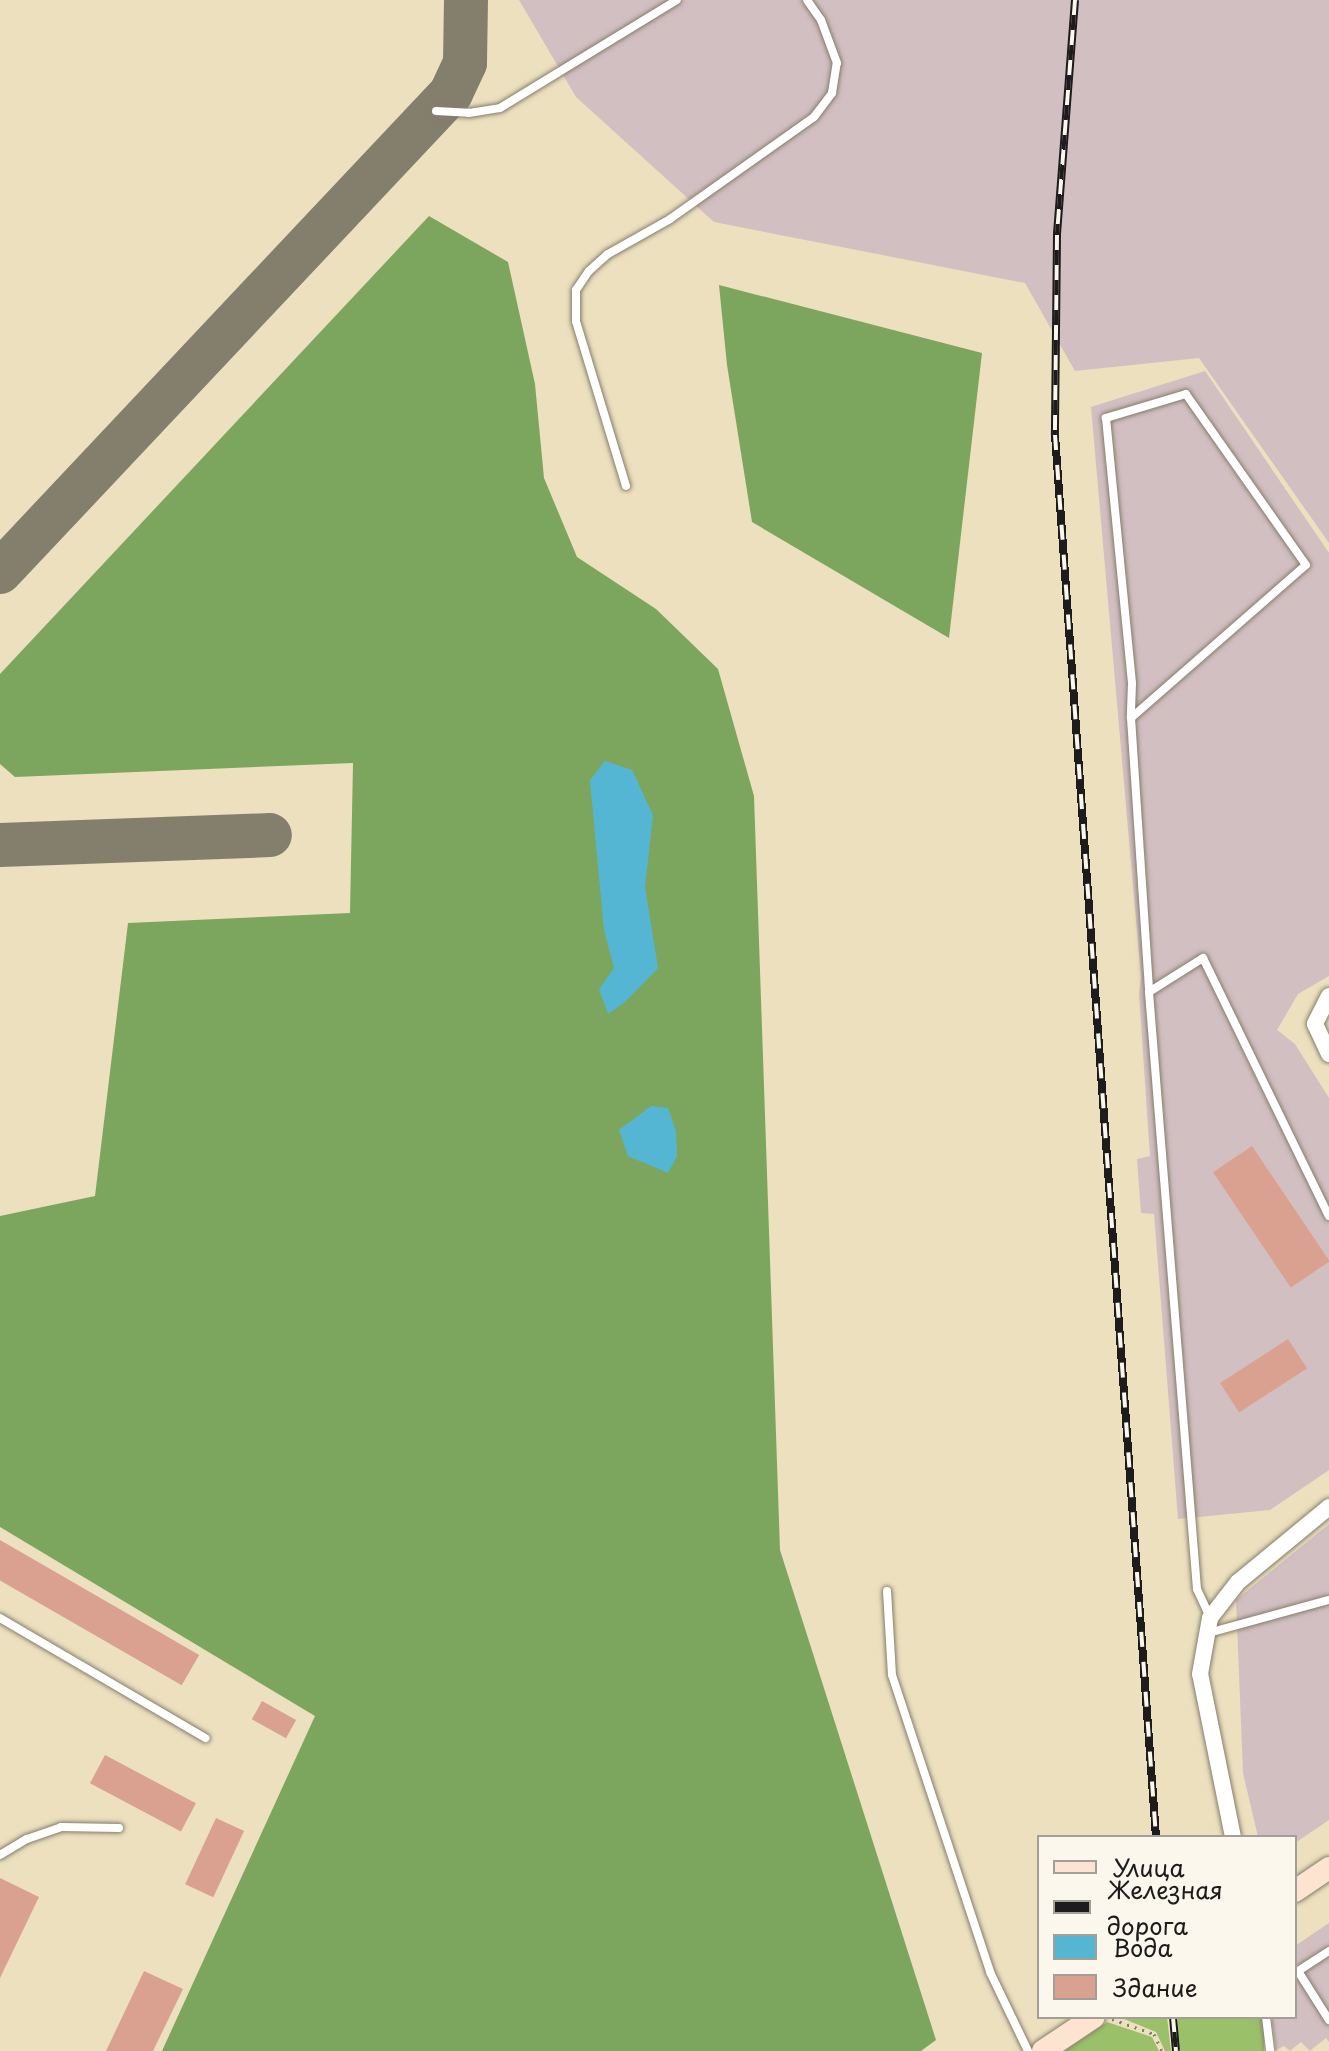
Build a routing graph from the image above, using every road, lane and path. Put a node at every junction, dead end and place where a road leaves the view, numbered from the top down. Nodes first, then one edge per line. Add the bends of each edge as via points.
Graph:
1 (677, 0) edge
2 (807, 0) edge
3 (436, 111) dead end
4 (626, 486) dead end
5 (1131, 718) junction
6 (1149, 992) junction
7 (1329, 996) edge
8 (1329, 1054) edge
9 (1329, 1216) edge
10 (1329, 1507) edge
11 (887, 1591) dead end
12 (1329, 1600) edge
13 (0, 1618) edge
14 (1208, 1625) junction
15 (205, 1738) dead end
16 (119, 1828) dead end
17 (1233, 1835) edge
18 (0, 1855) edge
19 (1329, 1868) edge
20 (1297, 1890) edge
21 (1329, 1951) edge
22 (1091, 2019) edge
23 (1112, 2019) edge
24 (1266, 2019) edge
25 (1329, 2020) edge
26 (1028, 2051) edge
27 (1043, 2051) edge
28 (1162, 2051) edge
29 (1270, 2051) edge

1 - 3 lane via 500,108
2 - 4 lane via 821,20 837,63 832,93 814,117 670,219 608,254 576,290 576,321
5 - 5 lane via 1106,418 1186,394 1306,565
5 - 6 lane
6 - 9 lane via 1203,958
6 - 14 lane via 1197,1589
7 - 8 street via 1315,1024
10 - 14 street via 1238,1582
11 - 26 lane via 892,1675 990,1972
12 - 14 lane
13 - 15 lane
14 - 17 street via 1200,1674
16 - 18 lane via 61,1827
19 - 20 street
21 - 25 lane via 1298,1971
22 - 27 street
23 - 28 path via 1154,2034
24 - 29 lane

